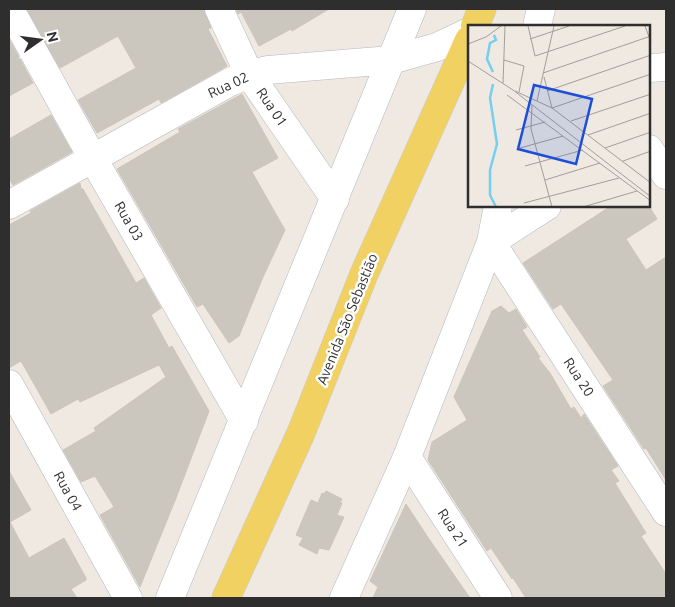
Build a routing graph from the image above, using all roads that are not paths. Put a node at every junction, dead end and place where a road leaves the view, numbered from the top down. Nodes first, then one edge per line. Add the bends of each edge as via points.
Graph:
1 (219, 9) edge
2 (412, 9) edge
3 (482, 9) edge
4 (541, 9) edge
5 (16, 20) dead end
6 (475, 25) edge
7 (537, 25) edge
8 (468, 32) edge
9 (468, 42) edge
10 (391, 60) junction
11 (666, 67) edge
12 (650, 68) edge
13 (249, 74) junction
14 (666, 134) edge
15 (650, 142) edge
16 (650, 150) edge
17 (92, 157) junction
18 (666, 175) edge
19 (335, 199) junction
20 (9, 205) edge
21 (498, 208) edge
22 (544, 208) edge
23 (491, 242) junction
24 (9, 384) edge
25 (244, 421) junction
26 (407, 457) junction
27 (666, 512) edge
28 (128, 598) edge
29 (170, 598) edge
30 (226, 598) edge
31 (344, 598) edge
32 (498, 598) edge

1 - 13 street, Rua 01
2 - 10 street
3 - 6 main road
4 - 7 street
5 - 17 street, Rua 03
8 - 10 street, Rua 02 via 437,47
9 - 30 main road, Avenida São Sebastião via 364,274 302,433
10 - 13 street, Rua 02
10 - 19 street
11 - 12 street
13 - 17 street, Rua 02
13 - 19 street, Rua 01
14 - 15 street
16 - 18 street
17 - 20 street, Rua 02
17 - 25 street, Rua 03
19 - 25 street
21 - 23 street
22 - 23 street
23 - 26 street
23 - 27 street, Rua 20
24 - 28 street, Rua 04
25 - 29 street
26 - 31 street
26 - 32 street, Rua 21

